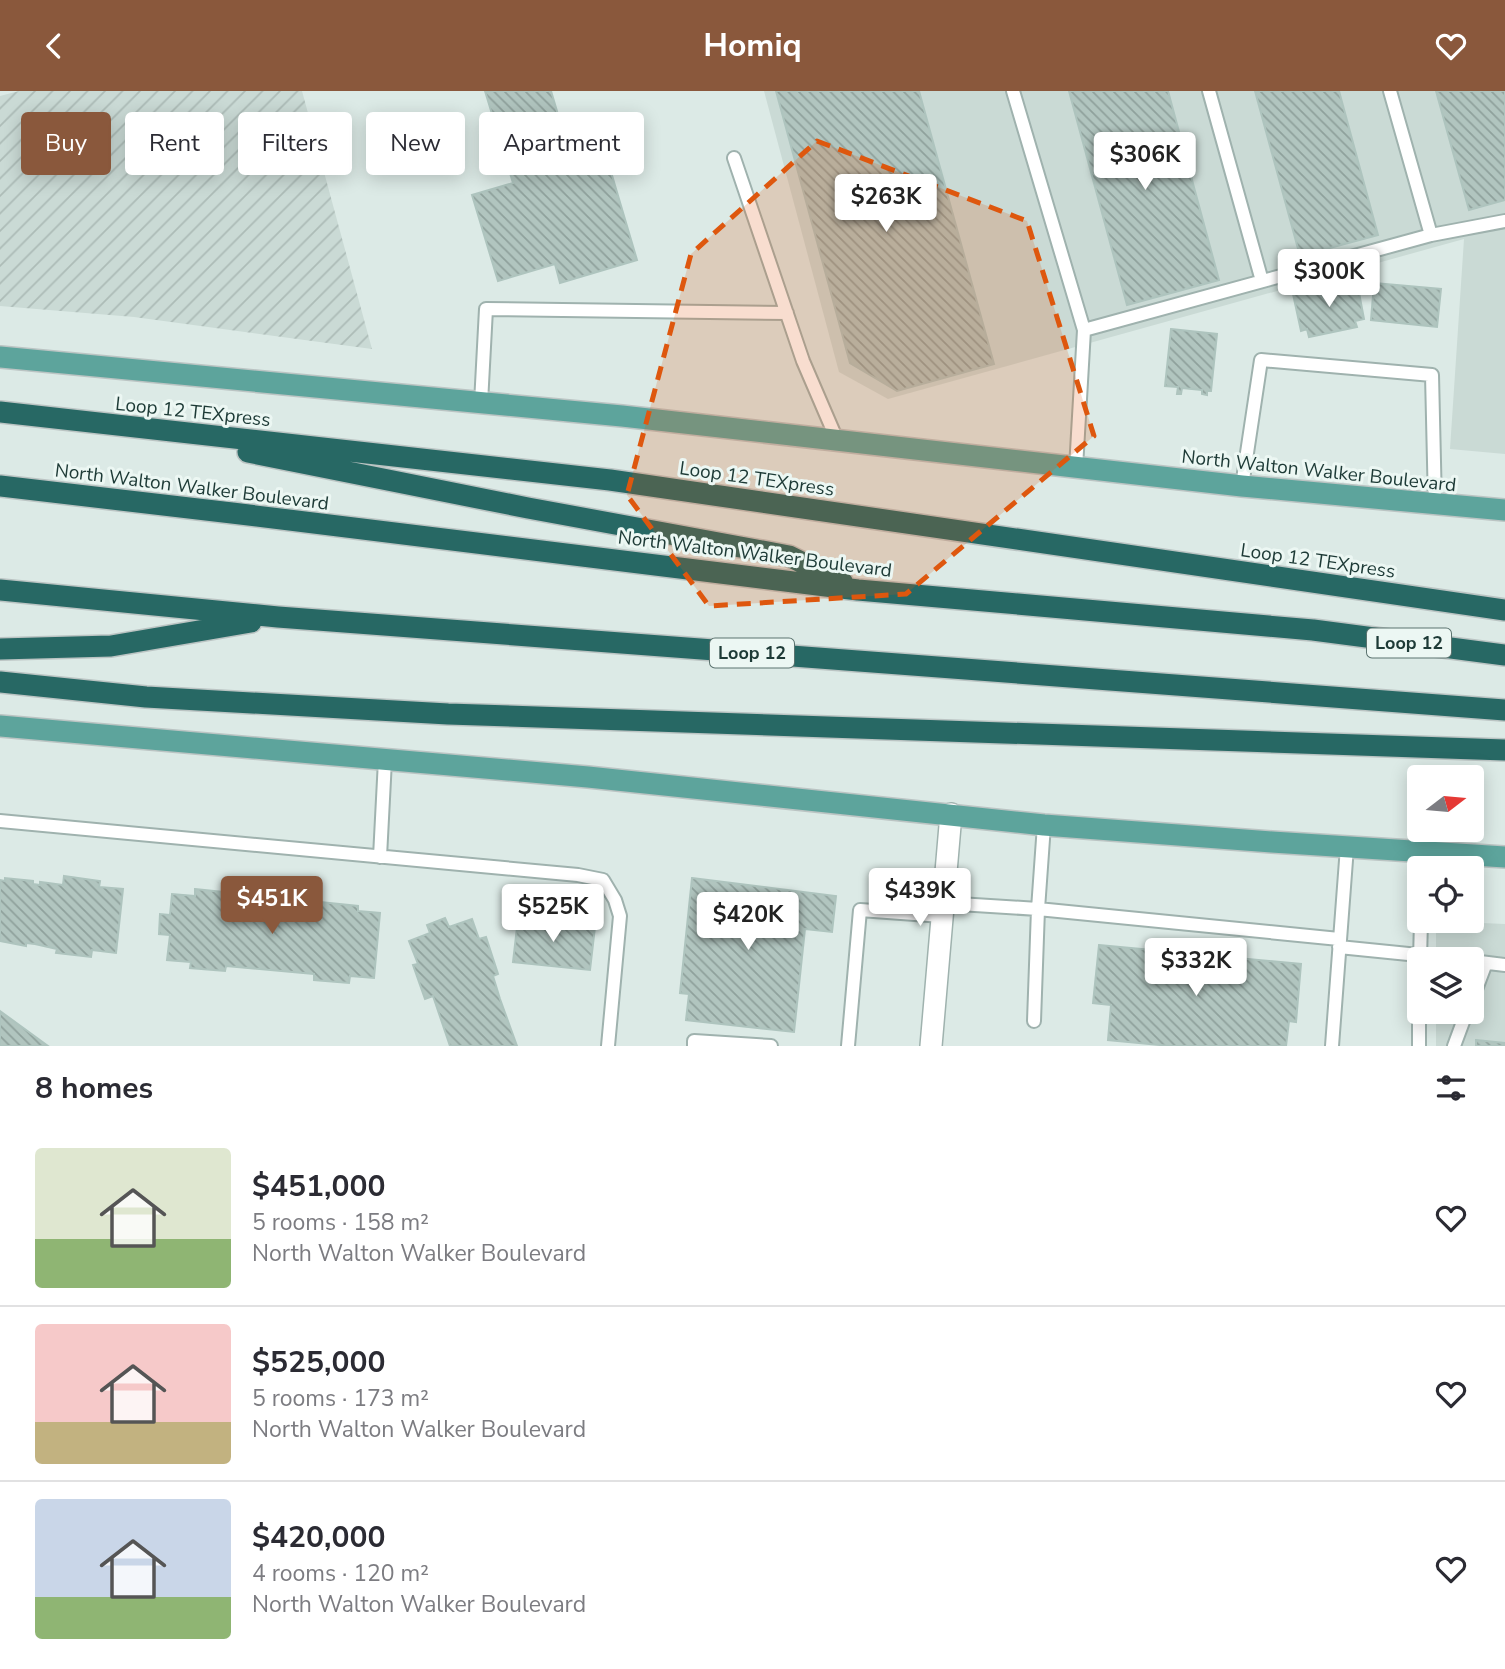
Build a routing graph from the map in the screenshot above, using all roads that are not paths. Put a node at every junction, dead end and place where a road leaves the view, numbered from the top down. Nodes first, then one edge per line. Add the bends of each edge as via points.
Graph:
1 (1013, 91) edge
2 (1209, 91) edge
3 (1390, 91) edge
4 (734, 158) dead end
5 (1505, 221) edge
6 (1431, 235) junction
7 (1262, 281) junction
8 (787, 313) junction
9 (1084, 330) junction
10 (0, 357) edge
11 (481, 403) junction
12 (0, 412) edge
13 (108, 424) junction
14 (837, 440) junction
15 (1076, 468) junction
16 (0, 486) edge
17 (1242, 487) junction
18 (1435, 505) junction
19 (1505, 510) edge
20 (0, 590) edge
21 (858, 590) junction
22 (1505, 610) edge
23 (278, 617) junction
24 (0, 649) edge
25 (1505, 655) edge
26 (0, 682) edge
27 (1505, 710) edge
28 (0, 726) edge
29 (1505, 750) edge
30 (386, 760) junction
31 (951, 814) junction
32 (0, 821) edge
33 (1044, 825) junction
34 (1347, 847) junction
35 (380, 857) junction
36 (1407, 857) edge
37 (1505, 857) edge
38 (1484, 858) edge
39 (943, 909) junction
40 (1038, 909) junction
41 (1339, 943) junction
42 (1407, 955) edge
43 (1486, 963) joint
44 (1505, 965) edge
45 (1484, 968) edge
46 (1034, 1021) dead end
47 (1419, 1024) edge
48 (1462, 1024) edge
49 (608, 1046) edge
50 (694, 1046) edge
51 (771, 1046) edge
52 (848, 1046) edge
53 (931, 1046) edge
54 (1332, 1046) edge
55 (1419, 1046) edge
56 (1454, 1046) edge

1 - 9 lane
2 - 7 lane
3 - 6 lane
4 - 8 lane
5 - 6 lane
6 - 7 lane
7 - 9 lane
8 - 11 lane via 486,309
8 - 14 lane
9 - 15 lane
10 - 11 main road, North Walton Walker Boulevard
11 - 14 main road, North Walton Walker Boulevard
12 - 13 highway, Loop 12 TEXpress
13 - 21 highway via 789,556
13 - 22 highway, Loop 12 TEXpress via 610,480
14 - 15 main road, North Walton Walker Boulevard
15 - 17 main road, North Walton Walker Boulevard
16 - 21 highway, North Walton Walker Boulevard / Loop 12
17 - 18 main road, North Walton Walker Boulevard
17 - 18 lane via 1261,360 1432,375
18 - 19 main road, North Walton Walker Boulevard
20 - 23 highway, Loop 12
21 - 25 highway, North Walton Walker Boulevard / Loop 12 via 1313,631
23 - 24 highway via 111,646
23 - 27 highway, Loop 12
26 - 29 highway via 146,697 448,714
28 - 30 main road
30 - 31 main road
30 - 35 lane
31 - 33 main road
31 - 39 street
32 - 35 lane
33 - 34 main road
33 - 40 lane
34 - 36 main road
34 - 41 lane
35 - 49 lane via 603,880 620,916
37 - 38 main road
39 - 40 lane
39 - 52 lane via 860,910
39 - 53 street
40 - 41 lane
40 - 46 lane
41 - 42 lane
41 - 54 lane
43 - 44 lane
43 - 45 lane
47 - 55 lane
48 - 56 lane
50 - 51 lane via 694,1041

